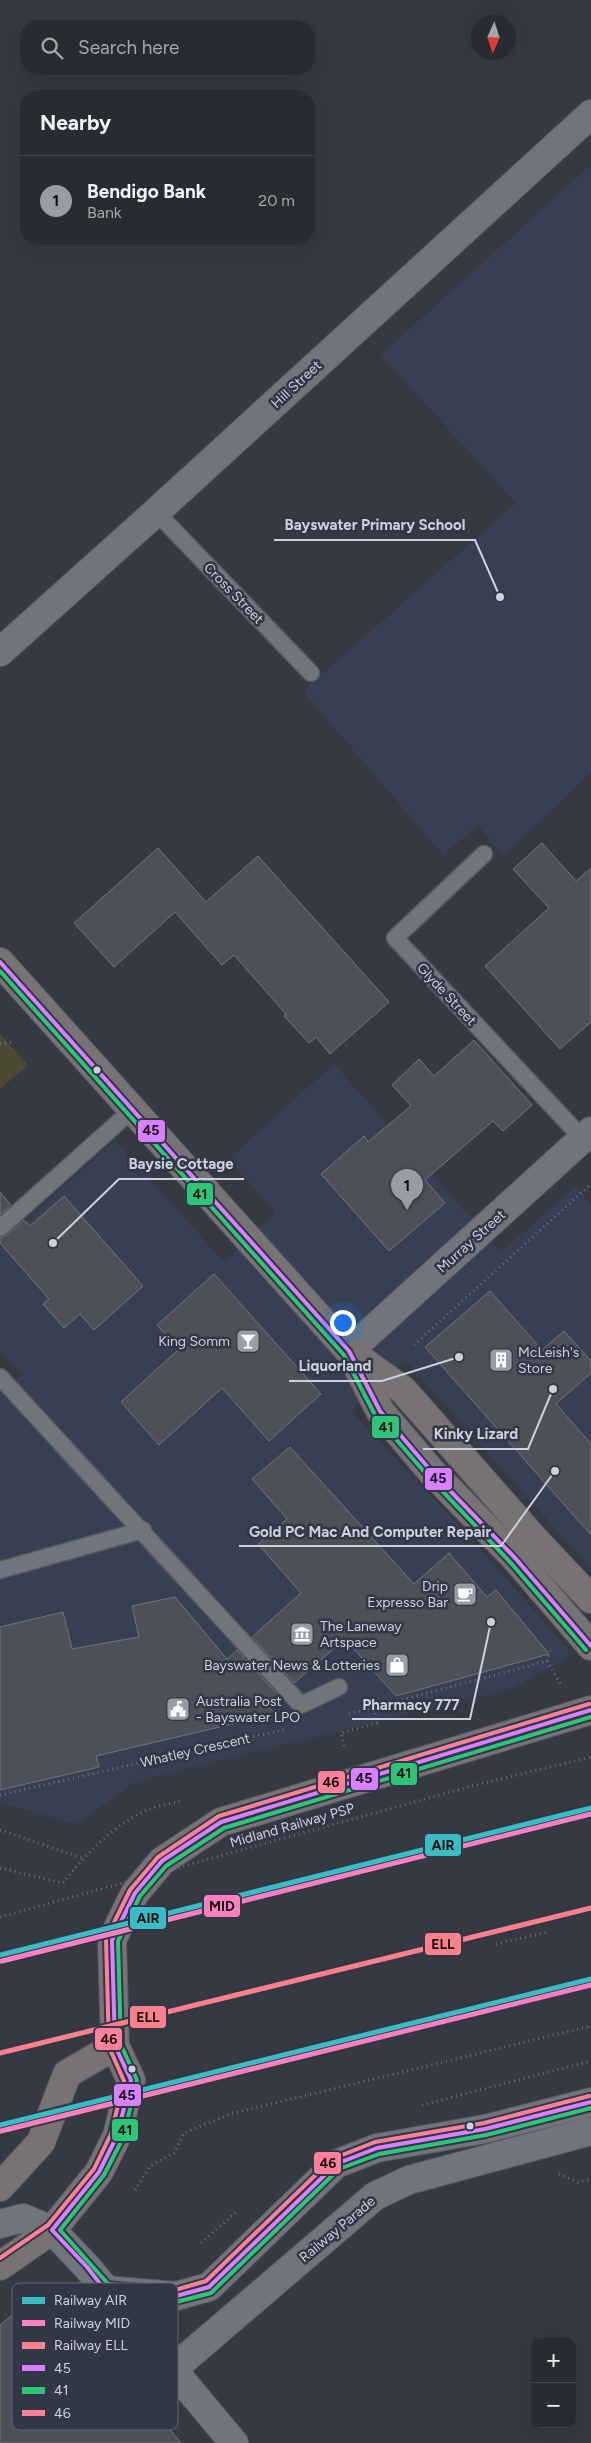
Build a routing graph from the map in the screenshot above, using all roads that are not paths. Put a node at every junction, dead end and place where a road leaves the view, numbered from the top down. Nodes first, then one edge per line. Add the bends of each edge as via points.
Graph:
1 (591, 114) edge
2 (156, 512) junction
3 (0, 652) edge
4 (311, 673) dead end
5 (484, 854) dead end
6 (0, 962) edge
7 (132, 1110) junction
8 (587, 1135) edge
9 (0, 1228) edge
10 (349, 1351) junction
11 (0, 1377) edge
12 (142, 1530) junction
13 (0, 1570) edge
14 (591, 1599) edge
15 (591, 1646) edge
16 (339, 1687) dead end
17 (591, 1710) edge
18 (116, 2046) junction
19 (591, 2102) edge
20 (591, 2131) edge
21 (1, 2186) edge
22 (0, 2224) edge
23 (52, 2230) junction
24 (0, 2266) edge
25 (100, 2283) edge
26 (178, 2295) edge
27 (178, 2366) edge
28 (178, 2376) edge
29 (234, 2443) edge

1 - 2 street, Hill Street
2 - 3 street, Hill Street
2 - 4 lane, Cross Street
5 - 8 lane, Glyde Street via 395,938
6 - 7 main road
7 - 9 lane
7 - 10 main road
8 - 10 street, Murray Street
10 - 14 main road via 403,1390
10 - 15 main road via 380,1410 431,1471 516,1559
11 - 12 lane
12 - 13 lane
12 - 16 lane via 301,1705
17 - 18 main road via 221,1822 162,1862 135,1893 112,1940
18 - 21 main road via 67,2074 41,2142
18 - 23 main road via 131,2080 117,2136 99,2172
19 - 26 street via 485,2130 377,2148 336,2164 209,2287
20 - 27 street, Railway Parade via 409,2180 375,2196
22 - 23 street via 23,2218
23 - 24 main road
23 - 25 street
28 - 29 street

